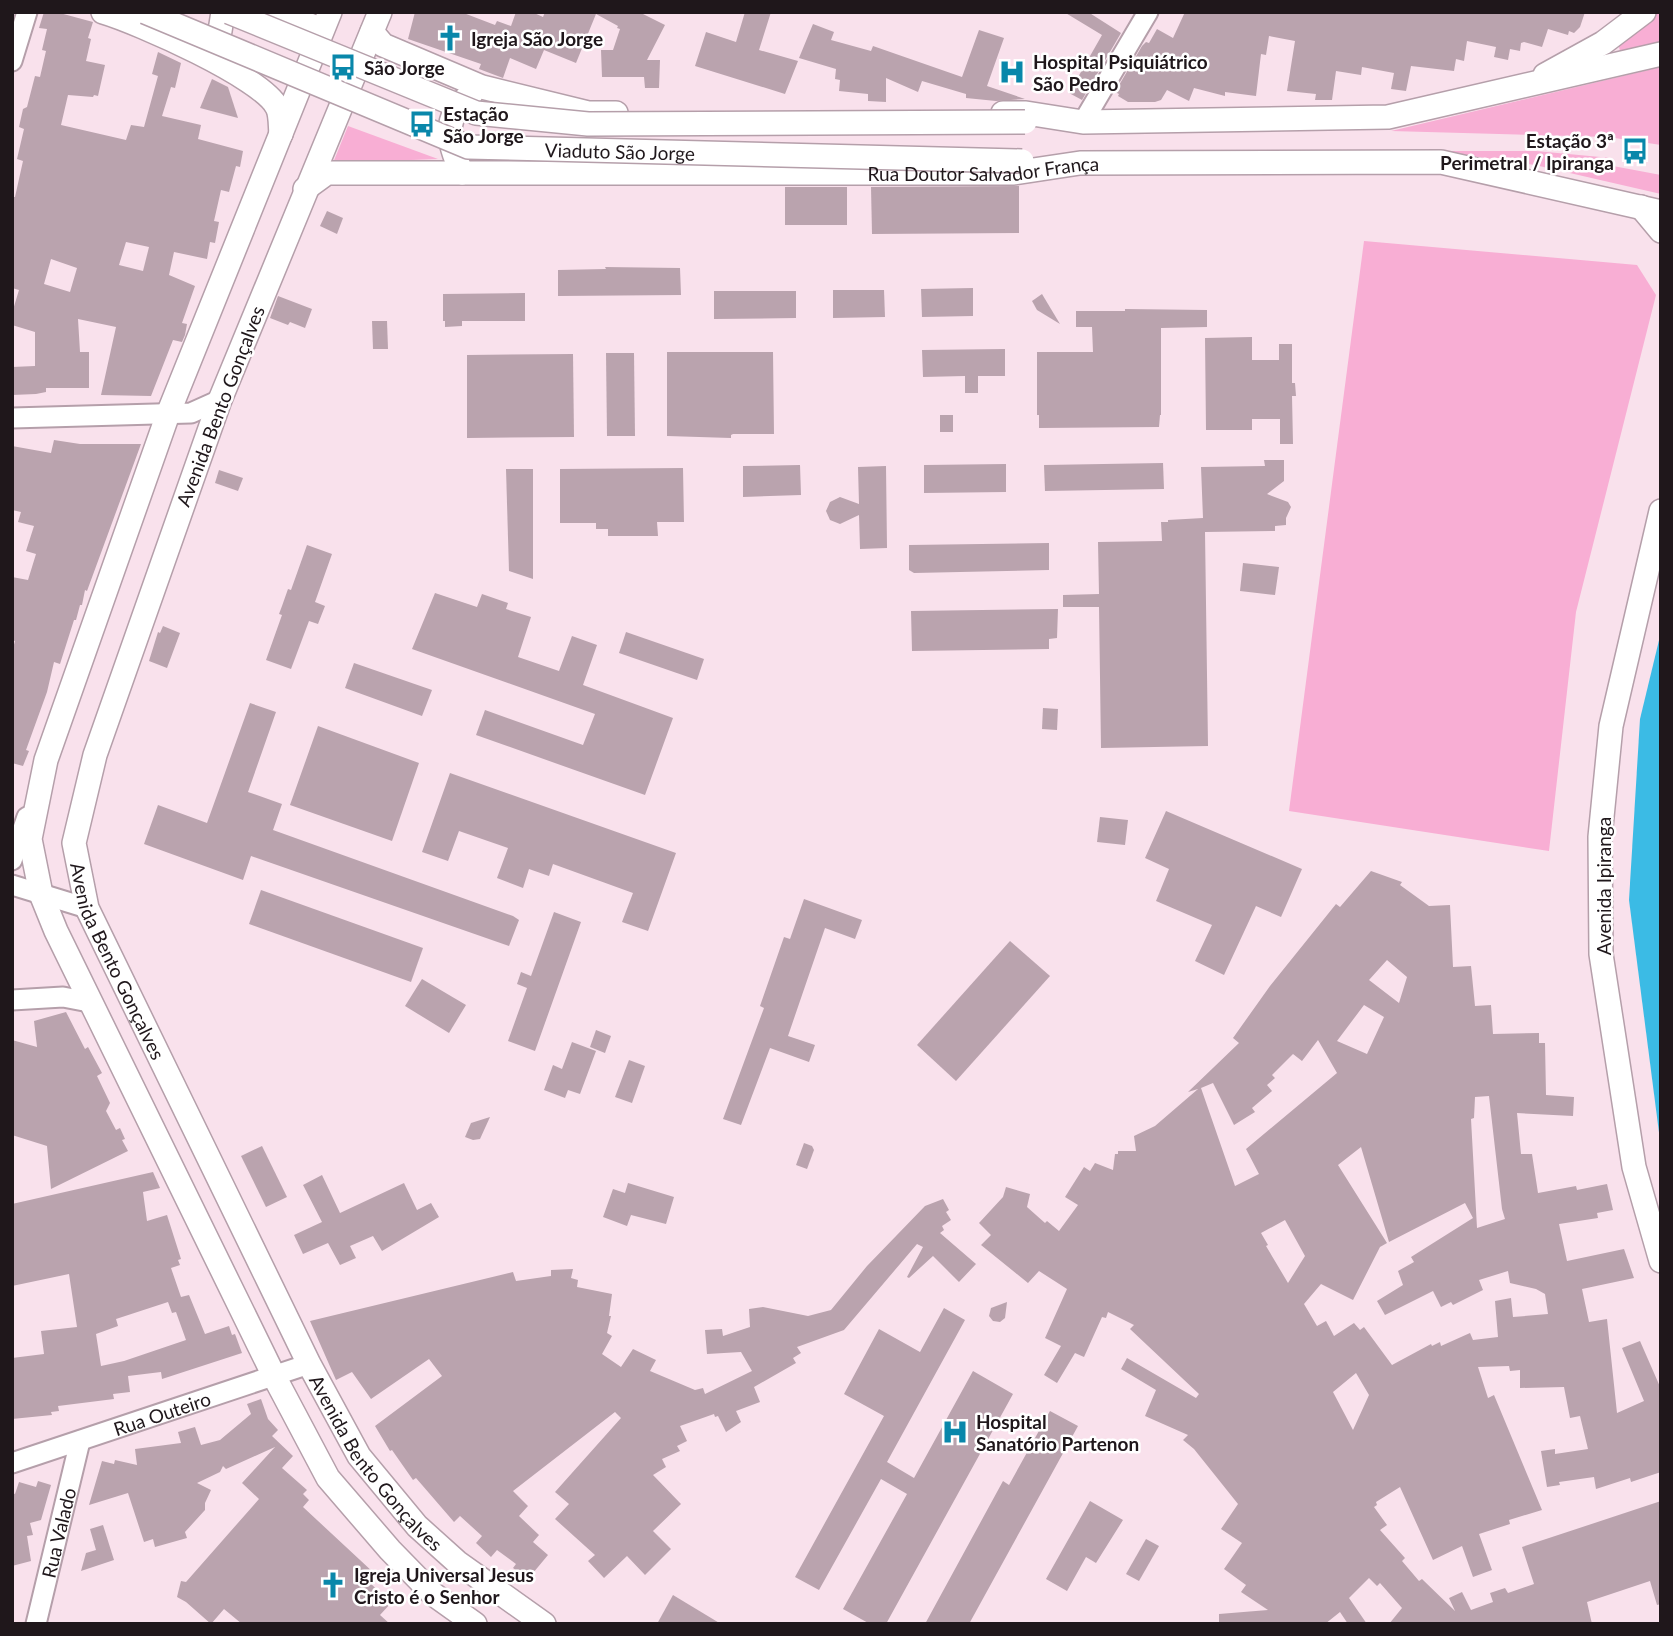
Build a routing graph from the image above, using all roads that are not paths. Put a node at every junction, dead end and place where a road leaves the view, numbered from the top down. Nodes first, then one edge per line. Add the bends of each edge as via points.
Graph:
1 (27, 12) edge
2 (103, 12) edge
3 (145, 12) edge
4 (223, 12) edge
5 (229, 12) edge
6 (277, 12) edge
7 (1148, 12) edge
8 (1644, 12) edge
9 (326, 21) edge
10 (376, 22) edge
11 (194, 50) junction
12 (1661, 54) edge
13 (12, 61) edge
14 (482, 87) junction
15 (1521, 88) junction
16 (1083, 122) junction
17 (282, 135) junction
18 (1080, 163) junction
19 (462, 173) junction
20 (305, 189) junction
21 (1651, 209) edge
22 (1661, 231) edge
23 (219, 400) junction
24 (169, 414) junction
25 (12, 418) edge
26 (1661, 511) edge
27 (46, 760) junction
28 (12, 860) edge
29 (12, 885) edge
30 (41, 894) junction
31 (87, 908) junction
32 (12, 1000) edge
33 (89, 1002) junction
34 (1661, 1261) edge
35 (309, 1363) junction
36 (274, 1376) junction
37 (80, 1441) junction
38 (12, 1463) edge
39 (36, 1624) edge
40 (475, 1624) edge
41 (544, 1624) edge

1 - 13 street
2 - 11 main road
3 - 18 main road, Viaduto São Jorge, bridge via 468,147
4 - 11 main road via 220,31
5 - 16 main road, Viaduto São Jorge, bridge via 475,113 588,124
6 - 9 main road
7 - 16 street
8 - 15 main road via 1603,43
9 - 17 main road, Avenida Bento Gonçalves
10 - 14 main road via 383,45
10 - 20 main road, Avenida Bento Gonçalves
11 - 17 main road via 260,88 277,107
12 - 15 main road
14 - 16 main road via 588,113 1026,113
14 - 19 main road via 457,108 448,135
15 - 16 main road via 1388,117
17 - 24 main road, Avenida Bento Gonçalves
18 - 19 main road, Rua Doutor Salvador França via 1014,173
18 - 21 main road, Rua Doutor Salvador França via 1441,162
19 - 20 main road, Rua Doutor Salvador França via 327,173
20 - 23 main road, Avenida Bento Gonçalves
21 - 22 main road
23 - 24 street via 191,413
23 - 31 main road, Avenida Bento Gonçalves via 95,755 74,843
24 - 25 street
24 - 27 main road, Avenida Bento Gonçalves
26 - 34 main road, Avenida Ipiranga via 1611,726 1600,837 1601,954 1634,1167
27 - 28 street
27 - 30 main road, Avenida Bento Gonçalves via 30,839
29 - 30 street
30 - 31 street
30 - 33 main road, Avenida Bento Gonçalves
31 - 35 main road, Avenida Bento Gonçalves
32 - 33 street via 63,997
33 - 36 main road, Avenida Bento Gonçalves
35 - 36 street, Rua Outeiro
35 - 41 main road, Avenida Bento Gonçalves via 359,1456 417,1526 457,1562
36 - 37 street, Rua Outeiro
36 - 40 main road, Avenida Bento Gonçalves via 328,1478 425,1585
37 - 38 street, Rua Outeiro
37 - 39 street, Rua Valado

